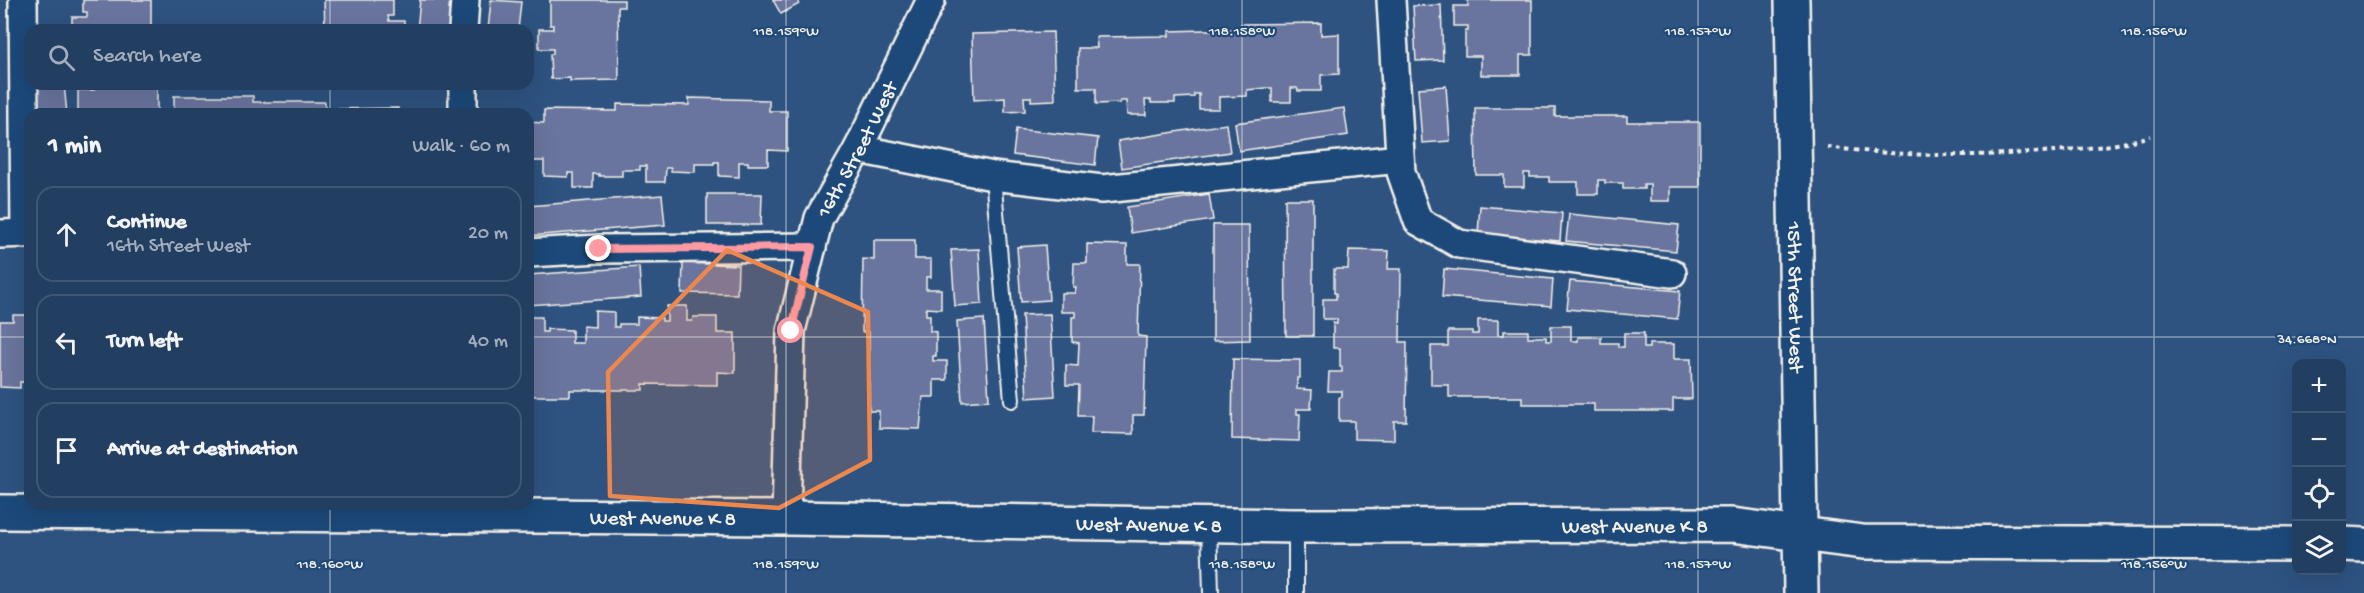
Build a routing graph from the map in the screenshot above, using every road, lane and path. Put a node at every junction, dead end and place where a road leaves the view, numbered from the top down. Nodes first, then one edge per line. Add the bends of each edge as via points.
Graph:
1 (23, 0) edge
2 (465, 0) edge
3 (931, 0) edge
4 (1391, 0) edge
5 (1792, 0) edge
6 (463, 24) edge
7 (463, 90) edge
8 (462, 108) edge
9 (2150, 136) dead end
10 (1794, 142) junction
11 (858, 149) junction
12 (1400, 159) junction
13 (993, 176) junction
14 (18, 234) edge
15 (812, 247) junction
16 (534, 253) edge
17 (1672, 273) dead end
18 (1012, 400) dead end
19 (0, 512) edge
20 (786, 518) junction
21 (1209, 524) junction
22 (1296, 525) junction
23 (1801, 533) junction
24 (2292, 544) edge
25 (2346, 544) edge
26 (2364, 545) edge
27 (1211, 593) edge
28 (1296, 593) edge
29 (1801, 593) edge

1 - 14 street
2 - 6 street
3 - 11 street, 16th Street West
4 - 12 street
5 - 10 street, 15th Street West
7 - 8 street
9 - 10 path via 2122,145 2015,154 1918,155
10 - 23 street, 15th Street West
11 - 13 street
11 - 15 street, 16th Street West via 819,218
12 - 13 street via 1102,189
12 - 17 street via 1418,221 1459,244
13 - 18 lane
15 - 16 street
15 - 20 street, 16th Street West via 791,331
19 - 20 street, West Avenue K 8
20 - 21 street, West Avenue K 8
21 - 22 street, West Avenue K 8
21 - 27 lane
22 - 23 street, West Avenue K 8 via 1732,525
22 - 28 lane
23 - 24 street, West Avenue K 8 via 1863,542
23 - 29 street, 15th Street West
25 - 26 street

